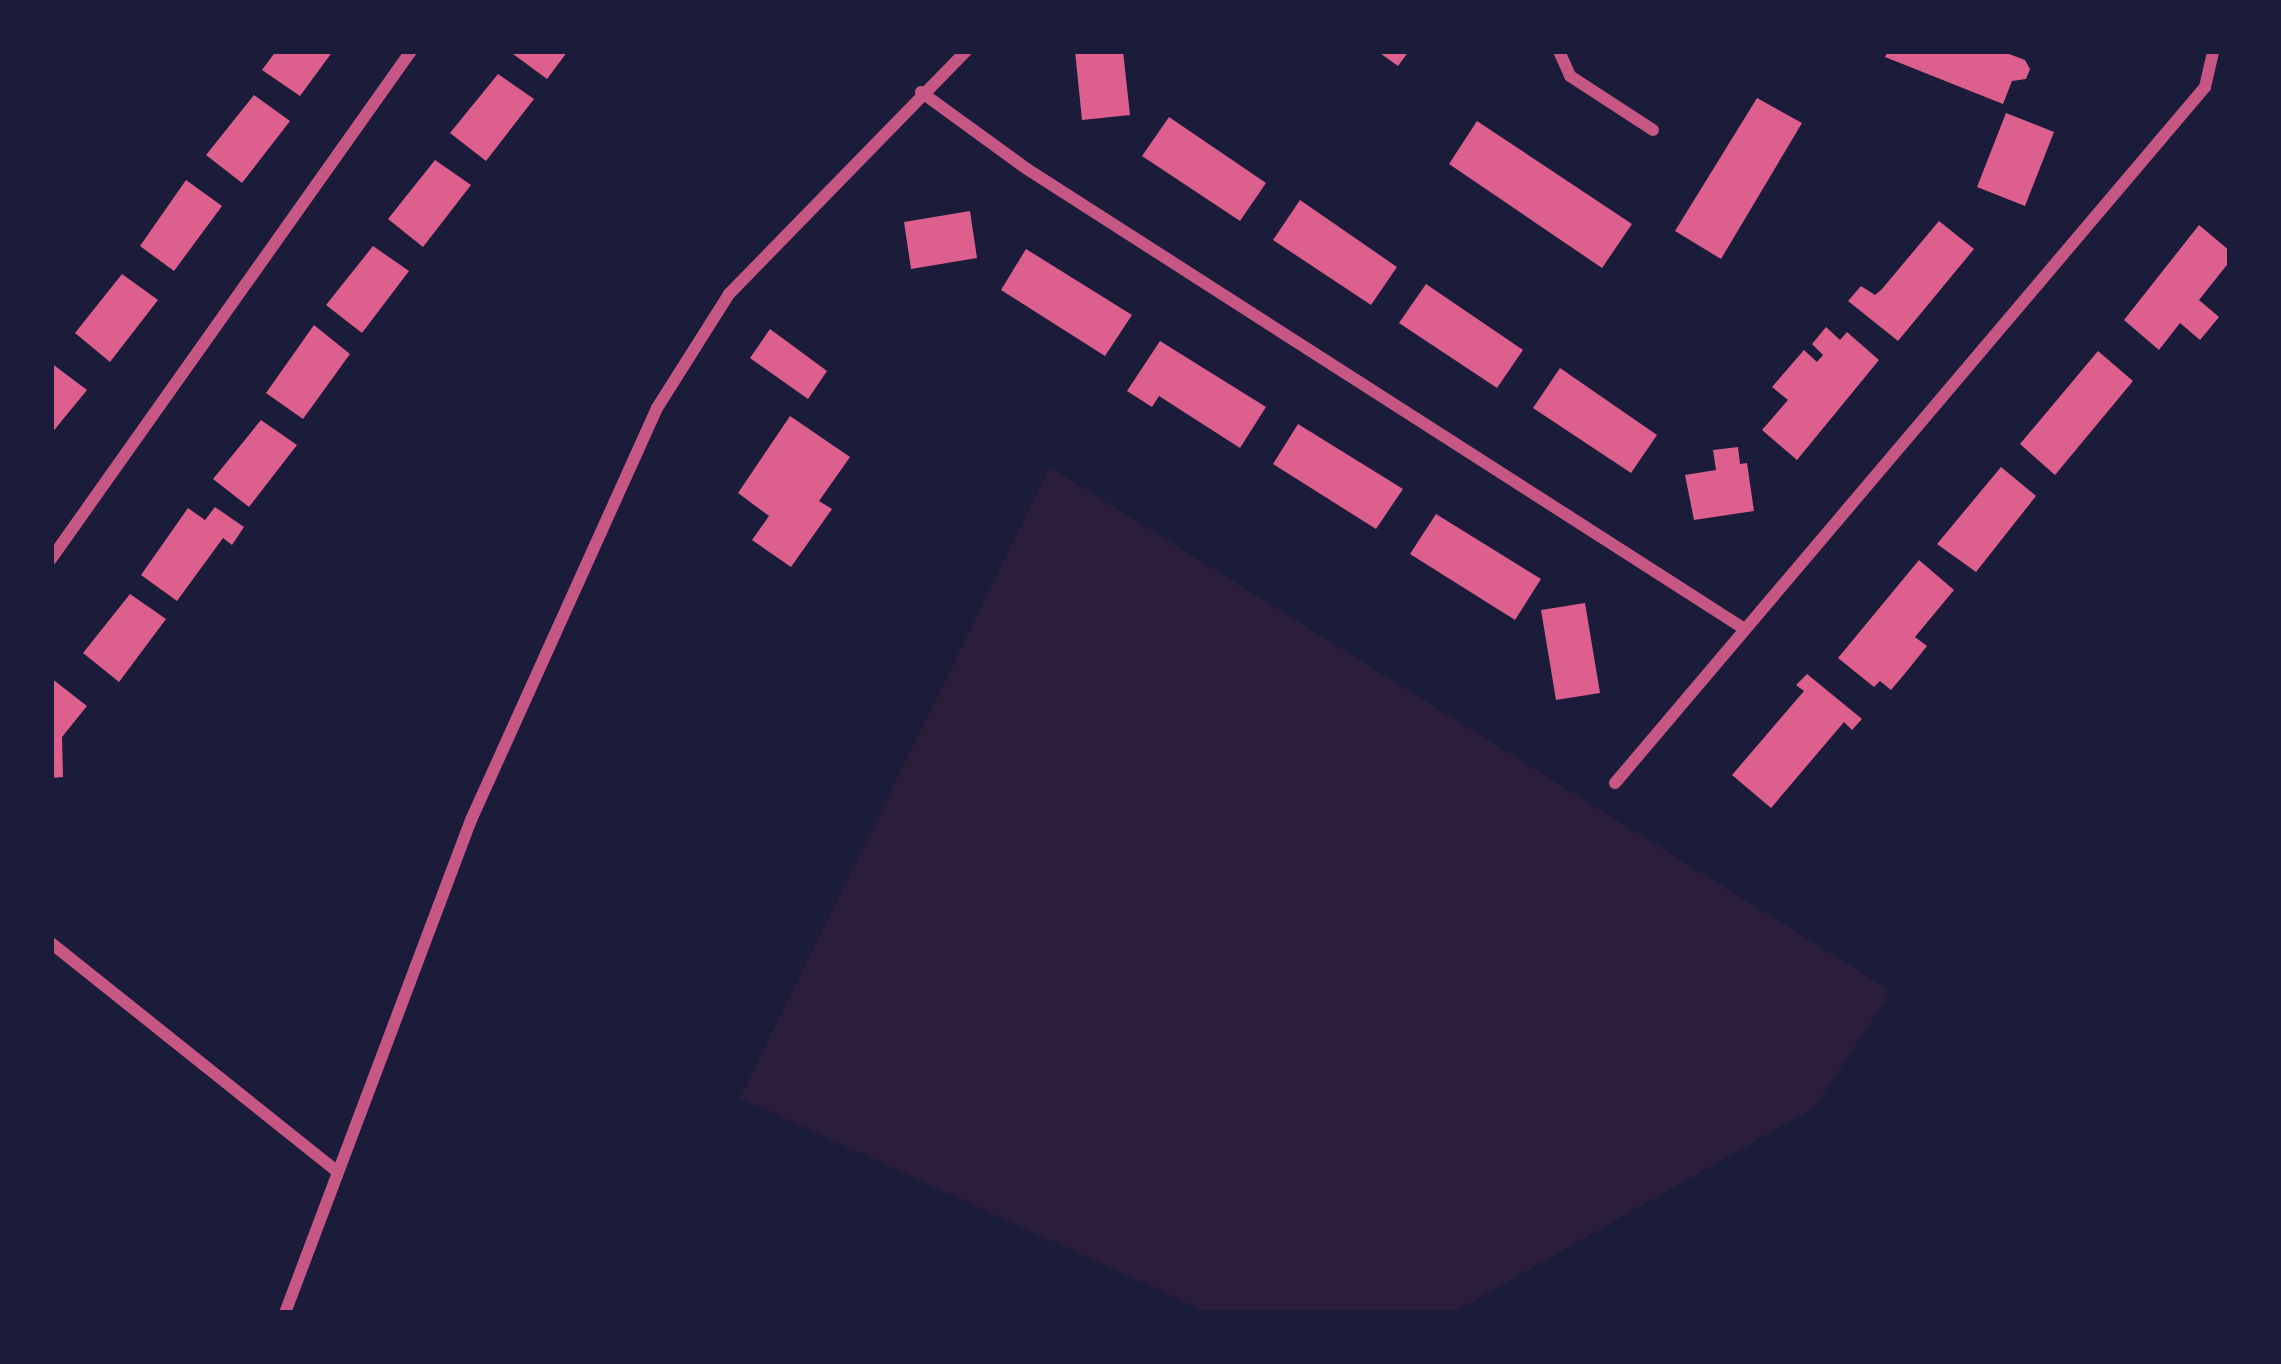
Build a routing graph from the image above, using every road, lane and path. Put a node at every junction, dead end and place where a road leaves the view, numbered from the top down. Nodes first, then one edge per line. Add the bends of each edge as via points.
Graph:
1 (411, 51) edge
2 (966, 51) edge
3 (1559, 51) edge
4 (2213, 51) edge
5 (921, 92) junction
6 (1653, 130) dead end
7 (51, 559) edge
8 (1744, 628) junction
9 (1615, 783) dead end
10 (51, 943) edge
11 (335, 1170) junction
12 (285, 1313) edge

1 - 7 street
2 - 5 street
3 - 6 street via 1570,76
4 - 8 street via 2205,87
5 - 8 street via 1027,169
5 - 11 street via 729,294 657,408 471,820
8 - 9 street
10 - 11 street
11 - 12 street

